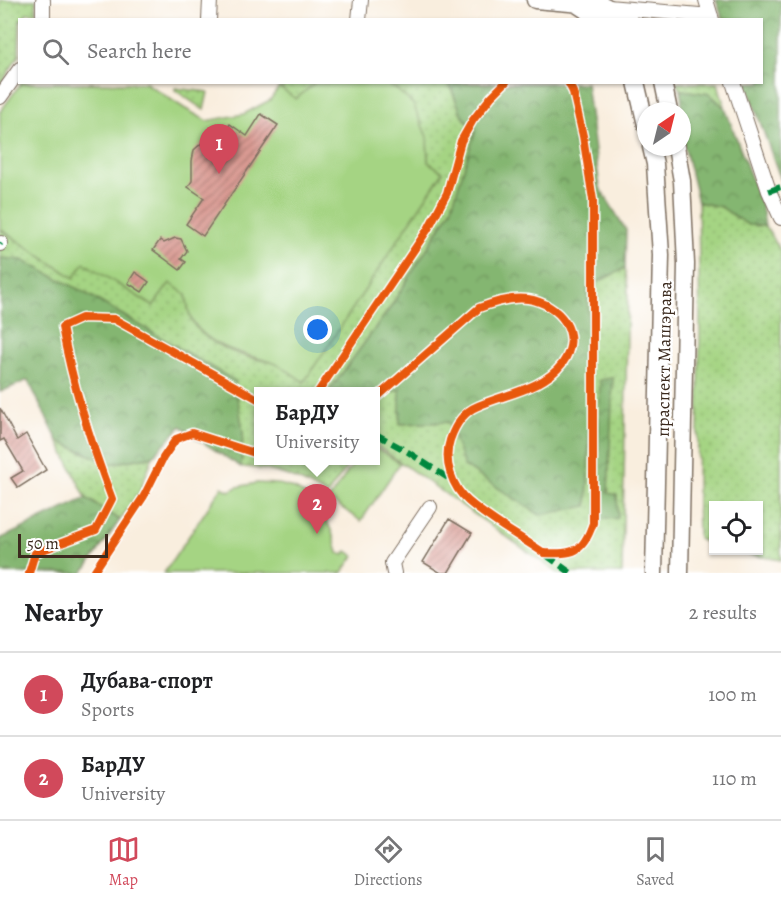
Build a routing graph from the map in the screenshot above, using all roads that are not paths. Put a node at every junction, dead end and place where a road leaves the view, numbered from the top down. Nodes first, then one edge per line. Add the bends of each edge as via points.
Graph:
1 (43, 0) edge
2 (210, 0) edge
3 (361, 0) edge
4 (535, 0) edge
5 (706, 0) edge
6 (603, 13) edge
7 (43, 18) edge
8 (209, 18) edge
9 (359, 18) edge
10 (622, 18) edge
11 (711, 18) edge
12 (18, 72) edge
13 (636, 84) edge
14 (663, 84) edge
15 (734, 84) edge
16 (0, 98) edge
17 (641, 102) edge
18 (667, 102) edge
19 (653, 156) edge
20 (678, 156) edge
21 (781, 218) edge
22 (429, 507) dead end
23 (683, 572) edge
24 (394, 573) edge
25 (654, 573) edge

1 - 7 street
2 - 8 street
3 - 9 street
4 - 6 main road via 575,3
5 - 11 street
6 - 10 main road
6 - 11 street
12 - 16 street
13 - 17 main road
14 - 18 main road
15 - 21 street
19 - 25 main road, праспект Машэрава via 661,255
20 - 23 main road, праспект Машэрава via 686,264
22 - 24 street via 392,562

